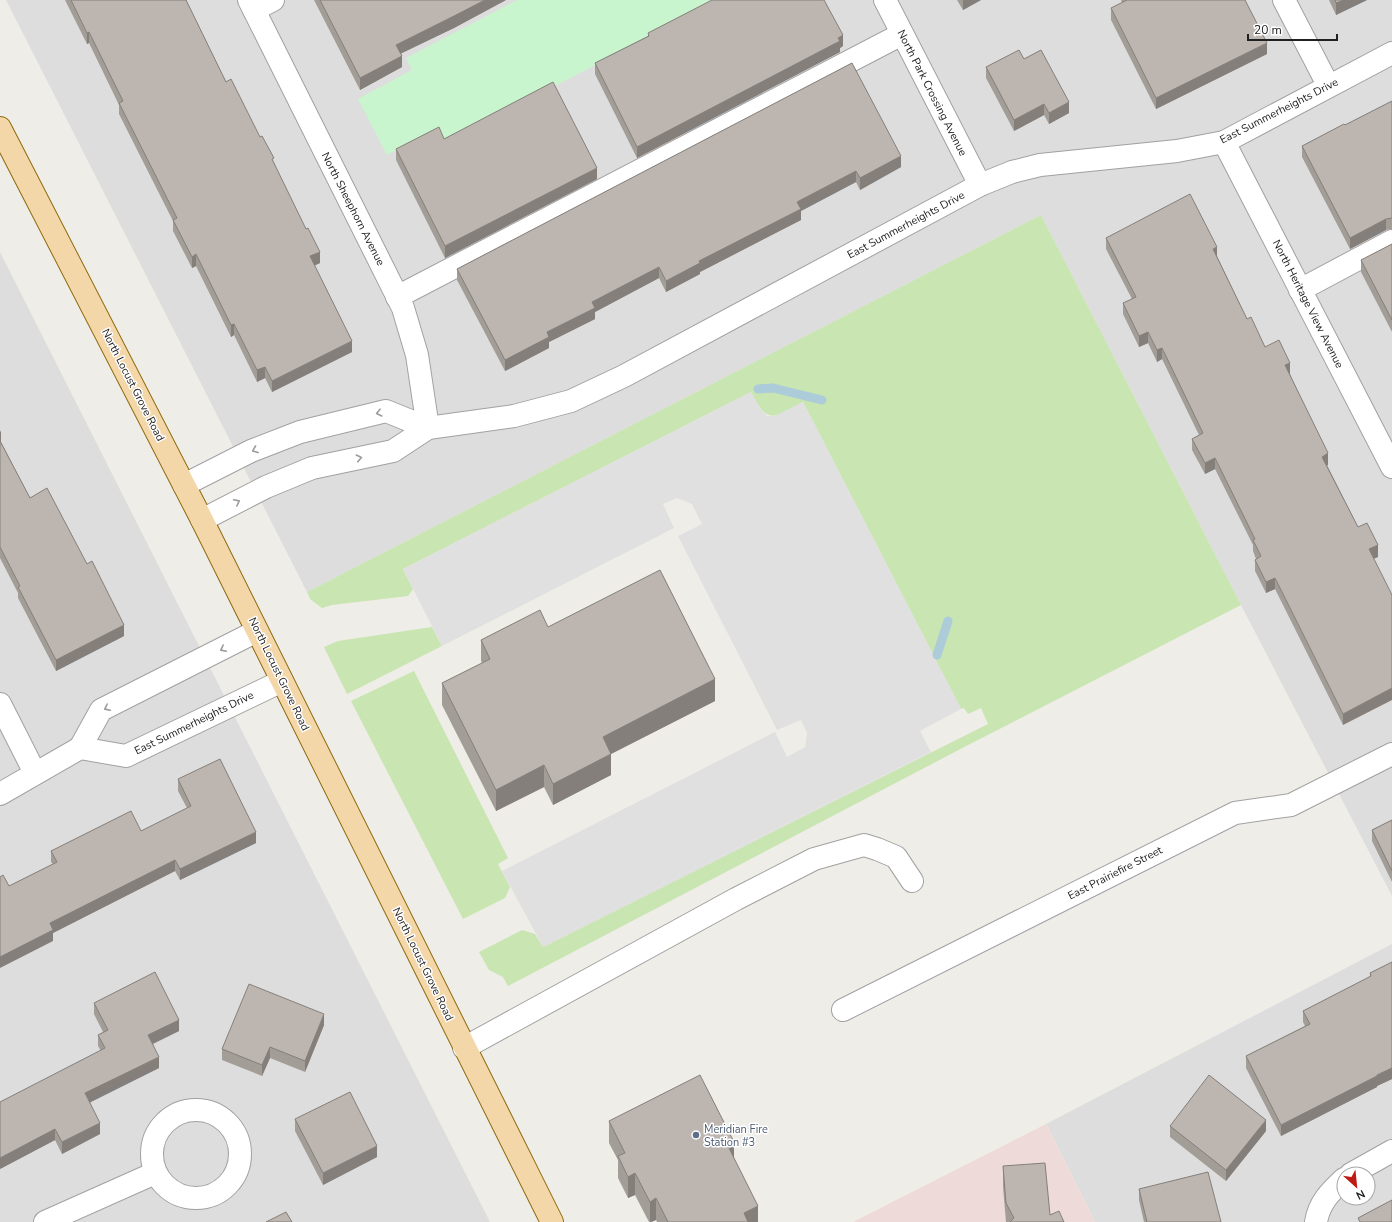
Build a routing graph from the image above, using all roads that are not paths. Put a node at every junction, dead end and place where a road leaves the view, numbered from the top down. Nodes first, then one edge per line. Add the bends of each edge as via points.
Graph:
1 (273, 0) edge
2 (884, 0) edge
3 (1284, 0) edge
4 (251, 5) edge
5 (902, 34) junction
6 (1392, 53) edge
7 (1328, 86) junction
8 (0, 128) edge
9 (1224, 142) junction
10 (980, 185) junction
11 (1392, 241) edge
12 (1300, 290) junction
13 (397, 297) junction
14 (428, 428) junction
15 (1392, 467) edge
16 (184, 485) junction
17 (202, 520) junction
18 (257, 631) junction
19 (282, 681) junction
20 (0, 704) edge
21 (80, 748) junction
22 (1392, 754) edge
23 (35, 773) junction
24 (0, 794) edge
25 (912, 881) dead end
26 (843, 1010) dead end
27 (464, 1048) junction
28 (1392, 1151) edge
29 (1365, 1166) edge
30 (155, 1173) junction
31 (1336, 1187) edge
32 (1317, 1216) edge
33 (45, 1222) edge
34 (552, 1222) edge

1 - 4 street
2 - 5 street, North Park Crossing Avenue
3 - 7 street
4 - 13 street, North Sheephorn Avenue
5 - 10 street, North Park Crossing Avenue
5 - 13 street
6 - 7 street, East Summerheights Drive
7 - 9 street, East Summerheights Drive
8 - 16 main road, North Locust Grove Road
9 - 10 street, East Summerheights Drive via 1177,152 1040,165 1012,172
9 - 12 street, North Heritage View Avenue
10 - 14 street, East Summerheights Drive via 624,376 571,401 514,416
11 - 12 street
12 - 15 street, North Heritage View Avenue
13 - 14 street, North Sheephorn Avenue via 403,308 417,355
14 -> 16 street, East Summerheights Drive via 386,411 300,432 251,451
17 -> 14 street, East Summerheights Drive via 266,487 312,468 393,451
16 - 17 main road, North Locust Grove Road
17 - 18 main road, North Locust Grove Road
18 - 19 main road, North Locust Grove Road
18 -> 21 street via 101,710
19 - 21 street, East Summerheights Drive via 126,756
19 - 27 main road, North Locust Grove Road
20 - 23 street
21 - 23 street
22 - 26 street, East Prairiefire Street via 1291,805 1235,812
23 - 24 street
25 - 27 street via 896,857 864,845 814,859
27 - 34 main road, North Locust Grove Road
28 - 29 street
30 - 30 street via 165,1187 181,1196 198,1199 215,1194 229,1184 238,1169 241,1152 237,1135 226,1121 211,1112 194,1109 177,1113 162,1124 154,1139 151,1156
30 - 33 street
31 - 32 street

